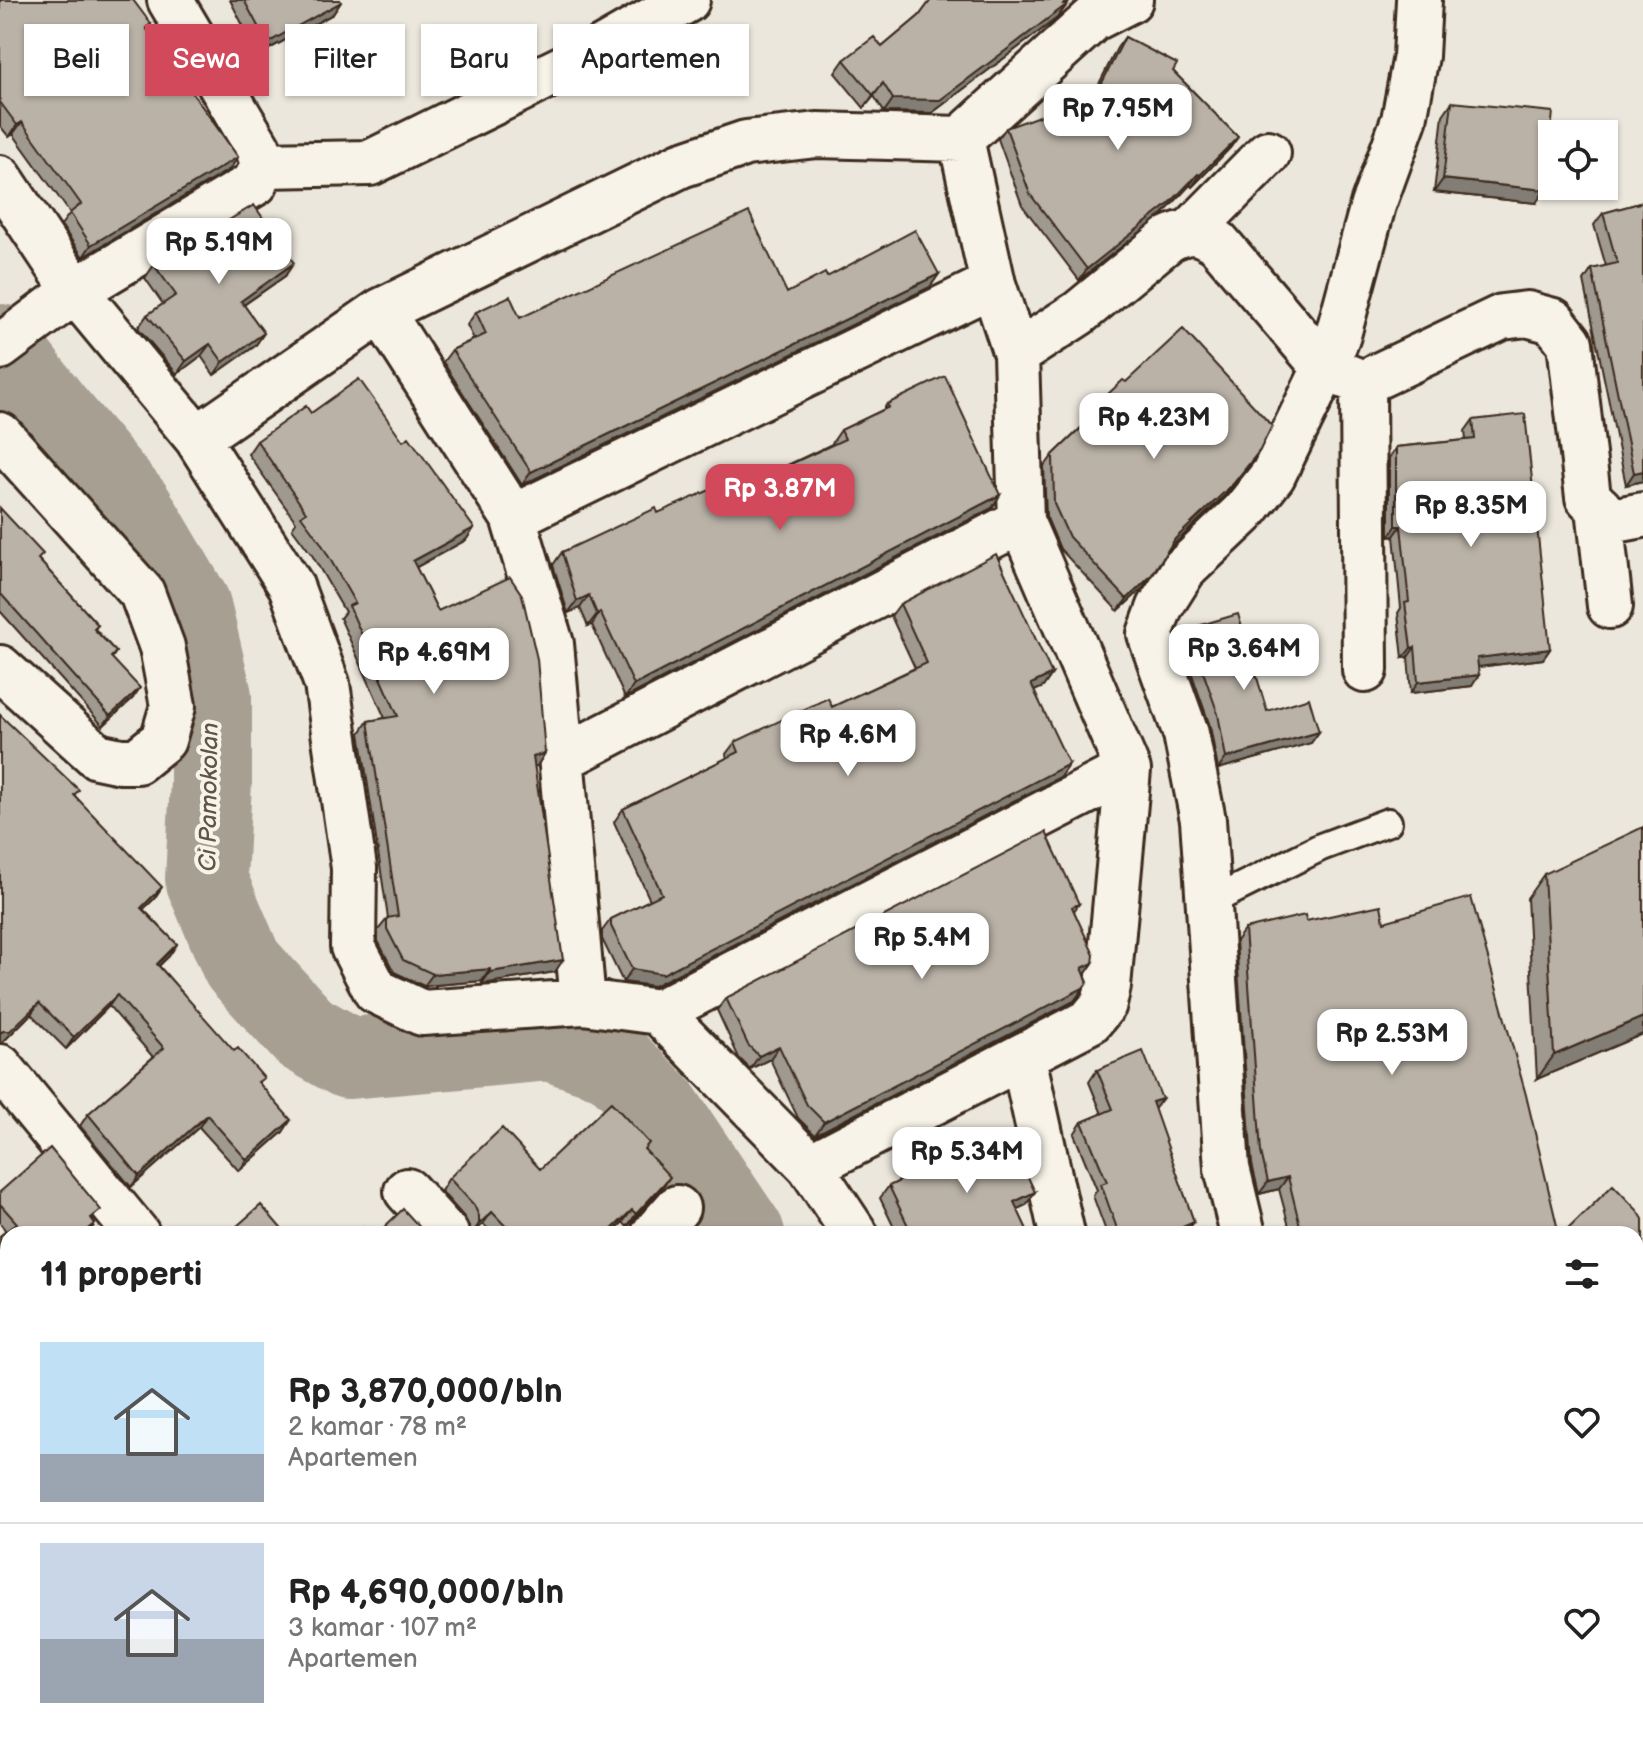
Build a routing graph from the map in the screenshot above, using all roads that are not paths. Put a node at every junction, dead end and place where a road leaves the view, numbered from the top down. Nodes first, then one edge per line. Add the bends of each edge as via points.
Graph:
1 (170, 0) edge
2 (687, 0) edge
3 (1130, 0) edge
4 (1419, 0) edge
5 (961, 139) junction
6 (1268, 153) dead end
7 (263, 165) junction
8 (0, 178) edge
9 (1191, 231) junction
10 (993, 284) junction
11 (75, 291) junction
12 (381, 311) junction
13 (10, 339) edge
14 (1016, 354) junction
15 (1344, 376) junction
16 (0, 435) edge
17 (197, 438) junction
18 (1599, 508) junction
19 (1643, 515) edge
20 (513, 517) junction
21 (1021, 521) junction
22 (1610, 606) dead end
23 (0, 668) edge
24 (1365, 670) dead end
25 (563, 758) junction
26 (1128, 770) junction
27 (1388, 822) dead end
28 (1210, 902) junction
29 (583, 1002) junction
30 (659, 1012) junction
31 (1023, 1057) junction
32 (0, 1067) edge
33 (810, 1166) junction
34 (407, 1191) dead end
35 (130, 1226) edge
36 (439, 1226) edge
37 (850, 1226) edge
38 (1060, 1226) edge
39 (1241, 1226) edge

1 - 7 street
2 - 7 street via 598,51 370,163
3 - 5 street via 1093,19
4 - 15 street via 1404,120 1373,205 1338,335
5 - 10 street
5 - 12 street via 817,135 746,143 681,165
6 - 9 street
7 - 11 street via 255,183
8 - 11 street
9 - 14 street via 1169,239 1079,313
9 - 15 street via 1201,231 1218,243
10 - 14 street
10 - 20 street
11 - 13 street
11 - 17 street
12 - 17 street
12 - 20 street
14 - 21 street
15 - 18 street via 1502,317 1527,314 1553,321 1570,343 1588,497
15 - 24 street
15 - 28 street via 1243,513 1184,569 1150,634 1186,734 1203,820
16 - 23 street via 142,593 162,647 173,706 163,740 137,761 97,756
17 - 29 street via 291,586 327,684 354,868 353,947 376,991 422,1013
18 - 19 street via 1611,521
18 - 22 street
20 - 25 street via 551,644
21 - 25 street
21 - 26 street
25 - 29 street
26 - 30 street
26 - 31 street via 1104,1004 1090,1021
27 - 28 lane via 1321,847
28 - 39 street via 1227,1168
29 - 30 street
30 - 33 street
31 - 33 street
31 - 38 street
32 - 35 street
33 - 37 street
34 - 36 street

